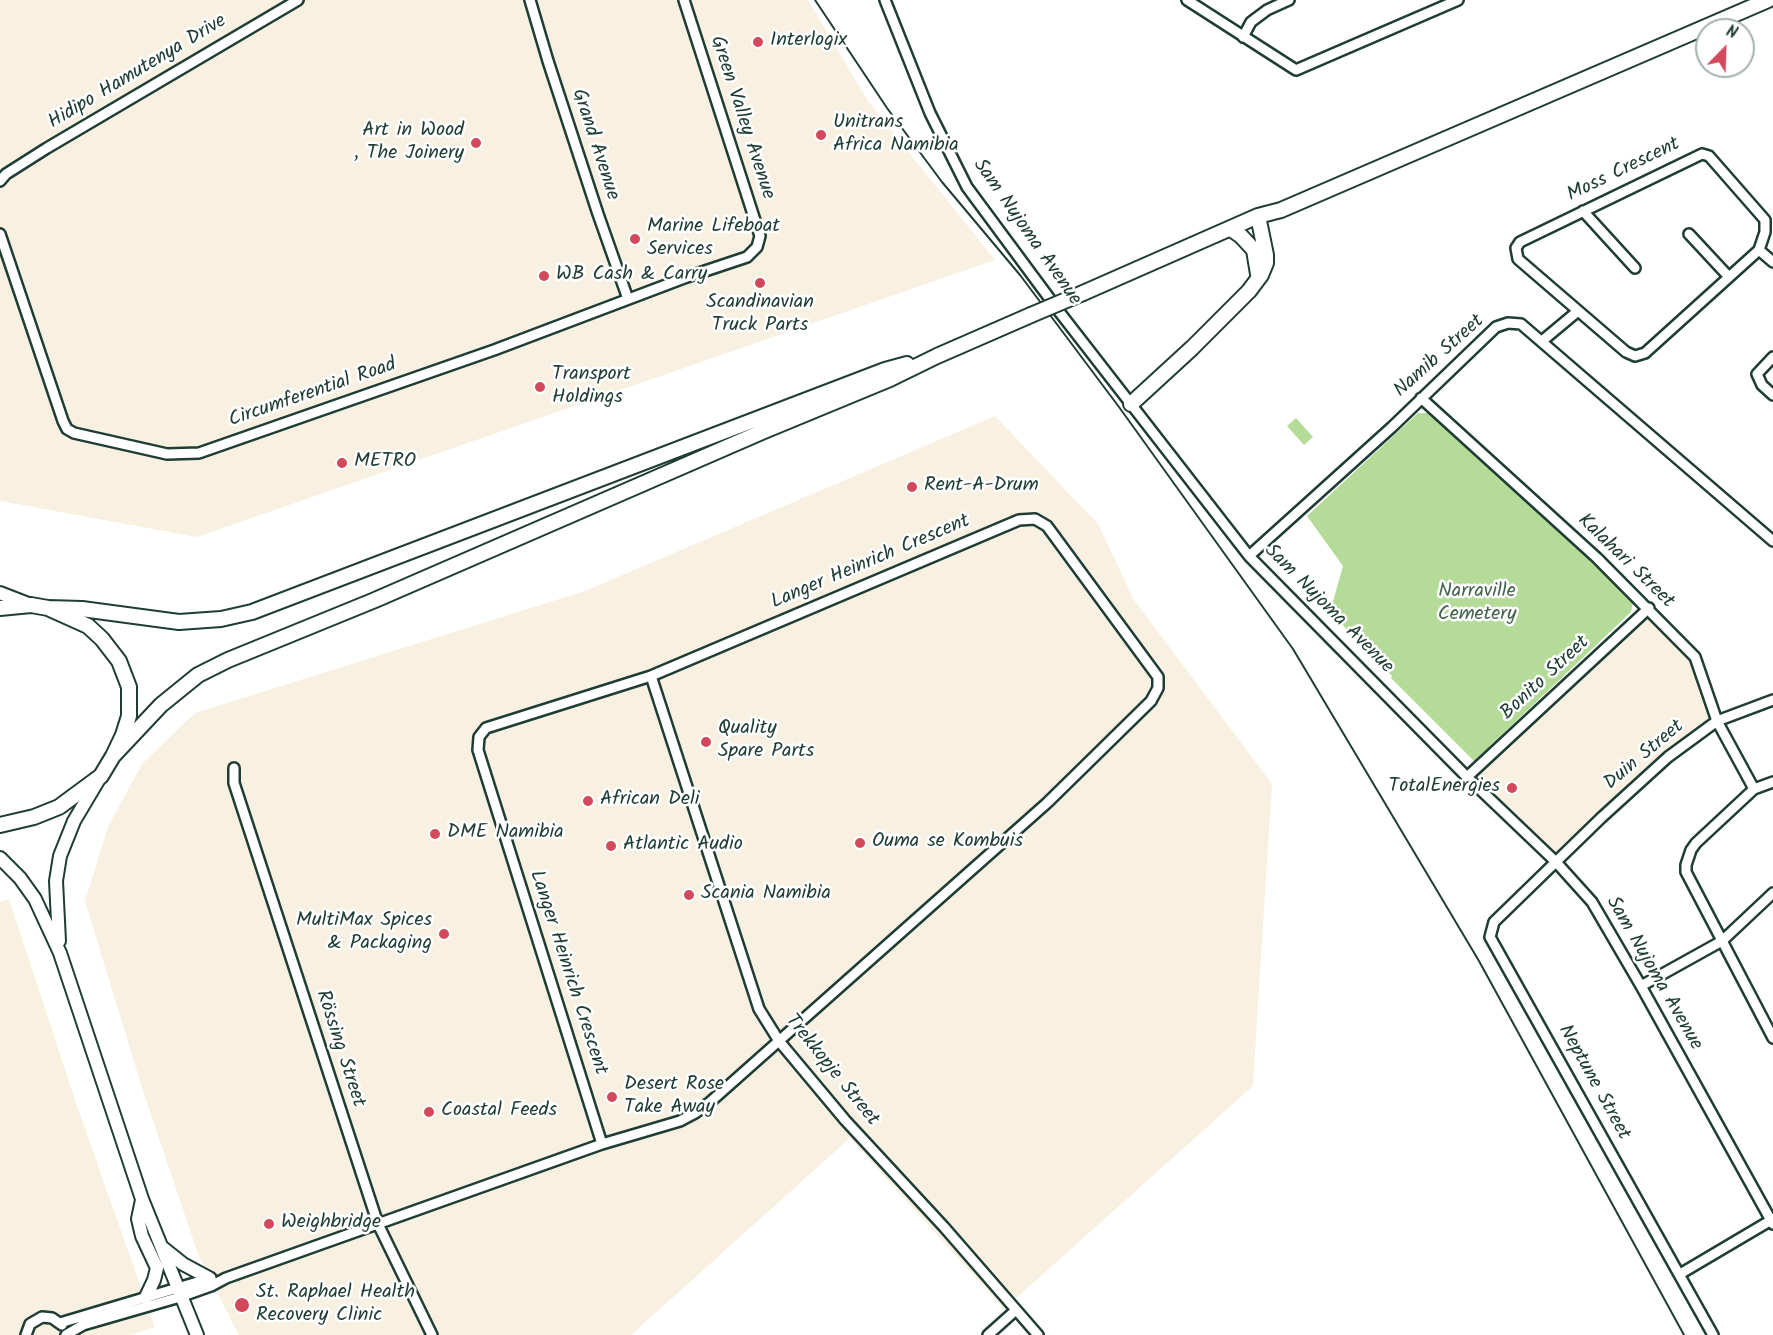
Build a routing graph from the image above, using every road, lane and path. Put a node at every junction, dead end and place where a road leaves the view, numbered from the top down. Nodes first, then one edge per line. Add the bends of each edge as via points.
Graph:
1 (298, 0) edge
2 (530, 0) edge
3 (684, 0) edge
4 (885, 0) edge
5 (1187, 0) edge
6 (1289, 0) edge
7 (1458, 0) edge
8 (1756, 0) edge
9 (1768, 0) edge
10 (1244, 37) junction
11 (0, 181) edge
12 (1583, 211) junction
13 (1258, 216) junction
14 (1230, 229) junction
15 (0, 234) edge
16 (1689, 234) dead end
17 (756, 247) joint
18 (1760, 250) junction
19 (1773, 262) edge
20 (1635, 268) dead end
21 (1729, 277) junction
22 (1258, 279) junction
23 (628, 299) junction
24 (1578, 311) junction
25 (1542, 341) junction
26 (937, 356) junction
27 (1773, 357) edge
28 (1773, 395) edge
29 (1421, 398) junction
30 (1131, 404) junction
31 (1773, 541) edge
32 (1249, 555) junction
33 (0, 593) edge
34 (31, 605) junction
35 (0, 608) edge
36 (48, 608) junction
37 (1649, 608) junction
38 (651, 676) junction
39 (1773, 700) edge
40 (1717, 721) junction
41 (113, 756) junction
42 (234, 768) dead end
43 (101, 776) junction
44 (1467, 777) junction
45 (1773, 782) edge
46 (1754, 789) junction
47 (0, 825) edge
48 (0, 858) edge
49 (1556, 862) junction
50 (1773, 893) edge
51 (1722, 941) junction
52 (60, 953) junction
53 (1641, 986) junction
54 (1773, 1038) edge
55 (779, 1041) junction
56 (602, 1144) junction
57 (142, 1199) junction
58 (1772, 1221) edge
59 (378, 1224) junction
60 (160, 1245) junction
61 (1680, 1274) junction
62 (209, 1278) junction
63 (226, 1278) junction
64 (178, 1292) junction
65 (146, 1297) junction
66 (1016, 1310) junction
67 (60, 1323) junction
68 (26, 1335) edge
69 (65, 1335) edge
70 (197, 1335) edge
71 (432, 1335) edge
72 (988, 1335) edge
73 (1038, 1335) edge
74 (1713, 1335) edge

1 - 11 street, Hidipo Hamutenya Drive via 47,148
2 - 23 street, Grand Avenue
3 - 17 street, Green Valley Avenue via 760,236
4 - 30 street, Sam Nujoma Avenue via 930,113 967,188
5 - 10 street
6 - 10 street via 1251,22
7 - 10 street via 1296,70
8 - 13 highway
9 - 13 highway via 1281,210
12 - 18 street, Moss Crescent via 1702,154 1709,156 1765,220
12 - 20 street
12 - 24 street, Moss Crescent via 1520,242 1516,248 1518,259
13 - 14 highway
13 - 22 highway via 1266,263
14 - 22 highway via 1254,250
14 - 26 highway, bridge
15 - 23 street, Circumferential Road via 67,429 167,454 198,453
16 - 21 street
17 - 23 street, Circumferential Road via 747,257
18 - 19 street
18 - 21 street, Moss Crescent
21 - 24 street, Moss Crescent via 1645,353 1635,356
22 - 30 highway
24 - 25 street
25 - 29 street, Namib Street via 1521,324 1496,327
25 - 31 street, Namib Street
26 - 36 highway via 885,370 252,612 179,622
26 - 41 highway via 228,660 198,675 161,705
27 - 28 street via 1757,374
29 - 32 street, Namib Street
29 - 37 street, Kalahari Street
30 - 32 street, Sam Nujoma Avenue
32 - 44 street, Sam Nujoma Avenue
33 - 34 main road
34 - 35 highway
34 - 36 highway
36 - 41 highway via 87,626 119,661 129,687 129,716
37 - 40 street, Kalahari Street via 1695,657
37 - 44 street, Bonito Street
38 - 55 street, Trekkopje Street via 759,1009
38 - 55 street, Langer Heinrich Crescent via 1019,519 1035,519 1047,526 1158,676 1158,688 1151,701 1047,803
38 - 56 street, Langer Heinrich Crescent via 486,728 479,737 481,761
39 - 40 street, Duin Street
40 - 46 street, Kalahari Street
40 - 49 street, Duin Street via 1668,757
41 - 43 highway
42 - 59 street, Rössing Street via 237,794
43 - 47 highway via 59,807
43 - 52 main road via 74,820 60,856 56,881
44 - 49 street, Sam Nujoma Avenue
45 - 46 street
46 - 51 street via 1696,843 1687,858 1686,872
48 - 52 main road via 35,899
49 - 53 street, Sam Nujoma Avenue via 1592,902
49 - 61 street, Neptune Street via 1494,922 1490,937
50 - 51 street
51 - 53 street
51 - 54 street
52 - 57 main road
53 - 58 street, Sam Nujoma Avenue
55 - 56 street, Langer Heinrich Crescent via 695,1113
55 - 66 street, Trekkopje Street
56 - 59 street, Langer Heinrich Crescent
57 - 60 main road
57 - 65 main road via 138,1220 157,1268
58 - 61 street
59 - 63 street, Langer Heinrich Crescent
59 - 71 street, Rössing Street
60 - 62 main road
60 - 64 main road
61 - 74 street, Neptune Street
62 - 63 street, Langer Heinrich Crescent
62 - 64 street, Langer Heinrich Crescent
63 - 64 street, Langer Heinrich Crescent via 211,1286
64 - 65 street
64 - 69 street
64 - 70 main road
65 - 67 street
66 - 72 street
66 - 73 street, Trekkopje Street
67 - 68 street via 38,1318 30,1324
67 - 69 street

